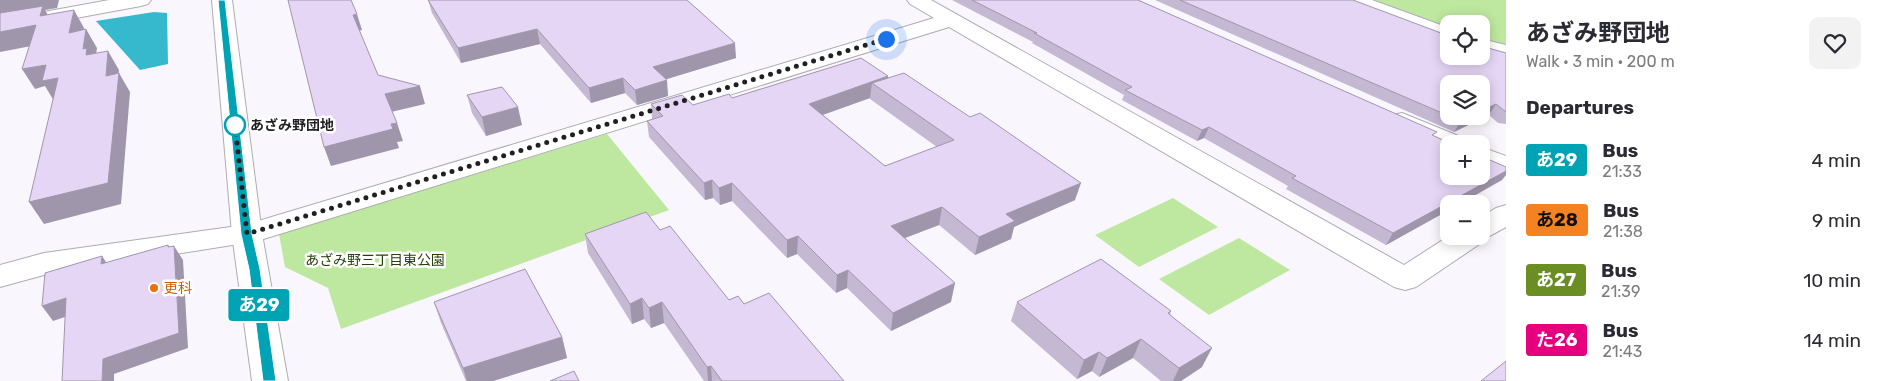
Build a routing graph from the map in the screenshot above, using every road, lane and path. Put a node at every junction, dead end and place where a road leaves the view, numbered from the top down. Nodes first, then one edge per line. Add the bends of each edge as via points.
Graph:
1 (140, 0) edge
2 (222, 0) edge
3 (916, 0) edge
4 (1354, 0) edge
5 (950, 20) junction
6 (0, 26) edge
7 (1440, 32) edge
8 (1490, 47) edge
9 (1506, 51) edge
10 (1385, 112) edge
11 (1440, 136) edge
12 (1490, 159) edge
13 (1506, 166) edge
14 (1506, 214) edge
15 (1490, 224) edge
16 (247, 234) junction
17 (1457, 245) edge
18 (0, 276) edge
19 (270, 381) edge

1 - 6 street
2 - 16 street
3 - 5 street
4 - 7 street
5 - 16 street
5 - 17 street via 1405,279
8 - 9 street
10 - 11 street
12 - 13 street
14 - 15 street
16 - 18 street via 44,264
16 - 19 street

